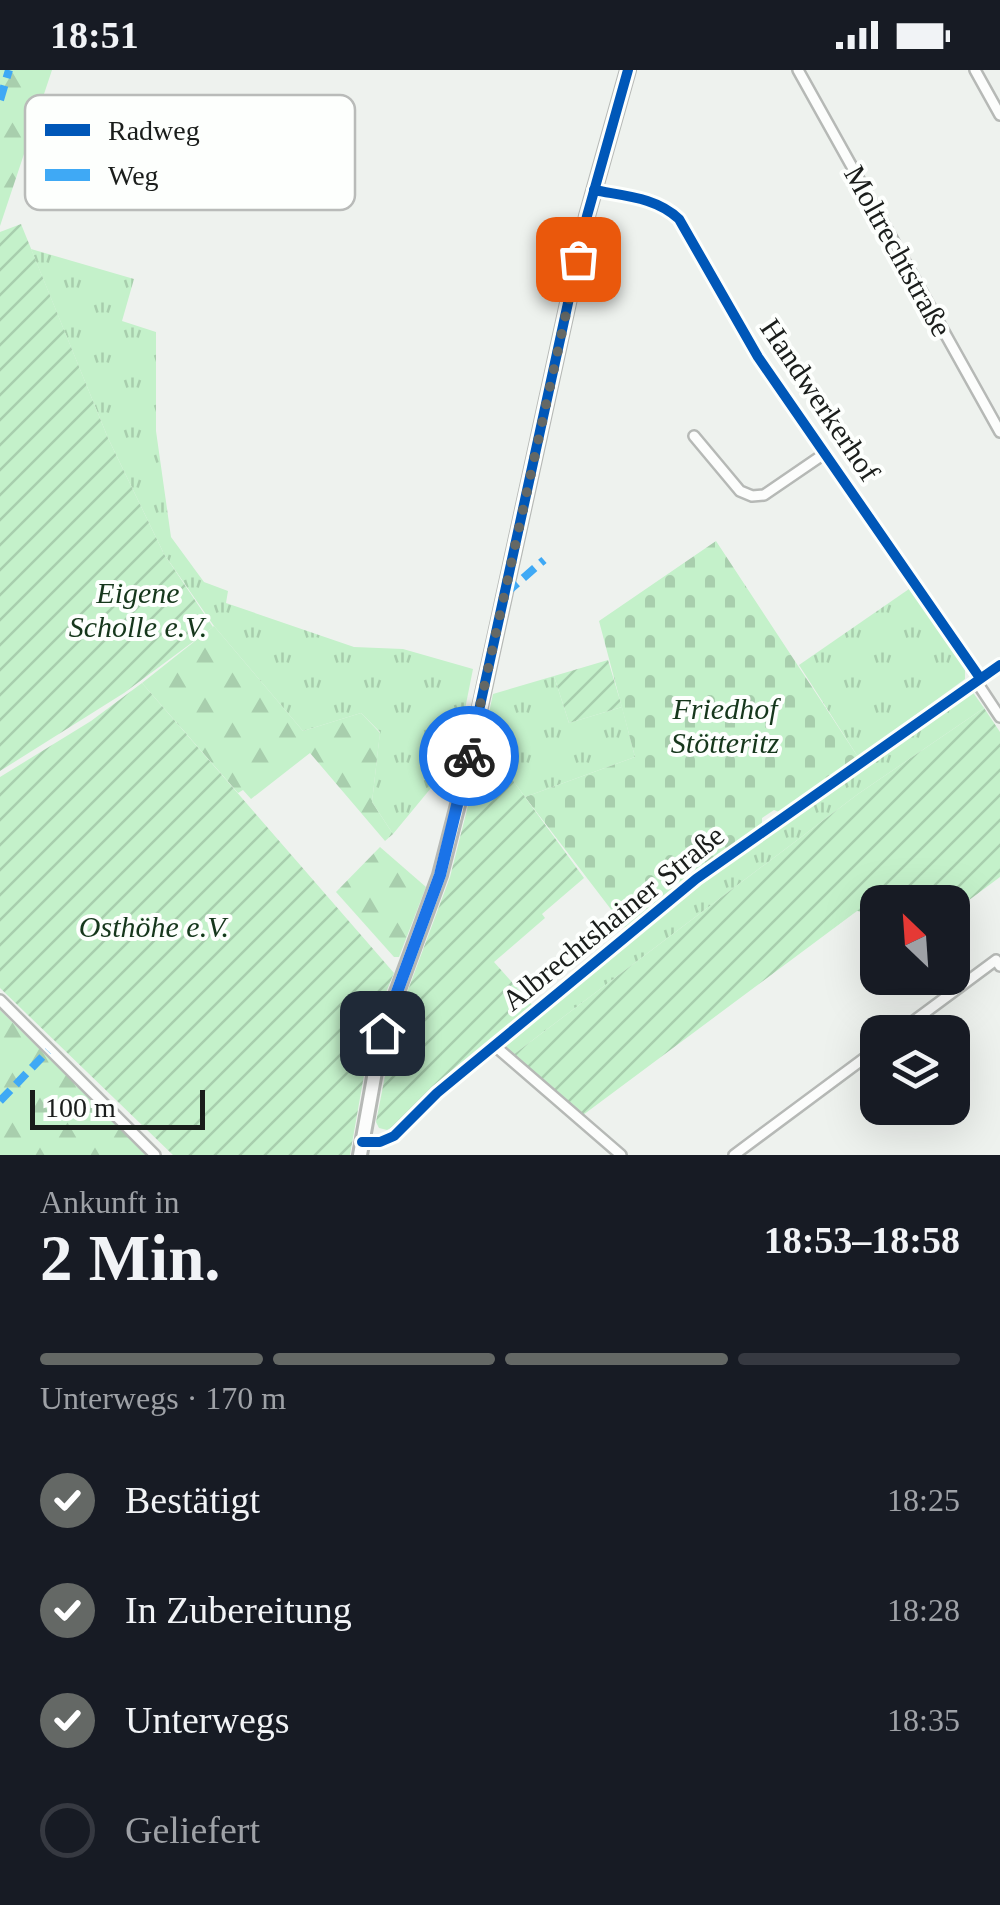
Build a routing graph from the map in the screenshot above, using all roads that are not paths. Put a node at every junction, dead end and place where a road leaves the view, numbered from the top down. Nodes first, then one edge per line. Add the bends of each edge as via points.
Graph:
1 (628, 70) edge
2 (798, 70) edge
3 (975, 70) edge
4 (1000, 115) edge
5 (594, 190) junction
6 (1000, 432) edge
7 (694, 436) dead end
8 (824, 454) junction
9 (1000, 665) edge
10 (978, 680) junction
11 (1000, 717) edge
12 (998, 963) edge
13 (0, 1000) edge
14 (923, 1015) edge
15 (494, 1046) junction
16 (860, 1061) edge
17 (361, 1148) edge
18 (155, 1155) edge
19 (621, 1155) edge
20 (734, 1155) edge

1 - 5 main road
2 - 6 street, Moltrechtstraße
3 - 4 street
5 - 8 street, Handwerkerhof via 650,201 679,219 758,357
5 - 17 main road via 463,785 434,893 382,1033
7 - 8 street, Handwerkerhof via 740,491 752,496 764,495
8 - 10 street, Handwerkerhof
9 - 10 street, Albrechtshainer Straße
10 - 11 street
10 - 15 street, Albrechtshainer Straße via 696,879
12 - 14 street
13 - 18 street
15 - 17 street, Albrechtshainer Straße via 394,1136
15 - 19 street
16 - 20 street

